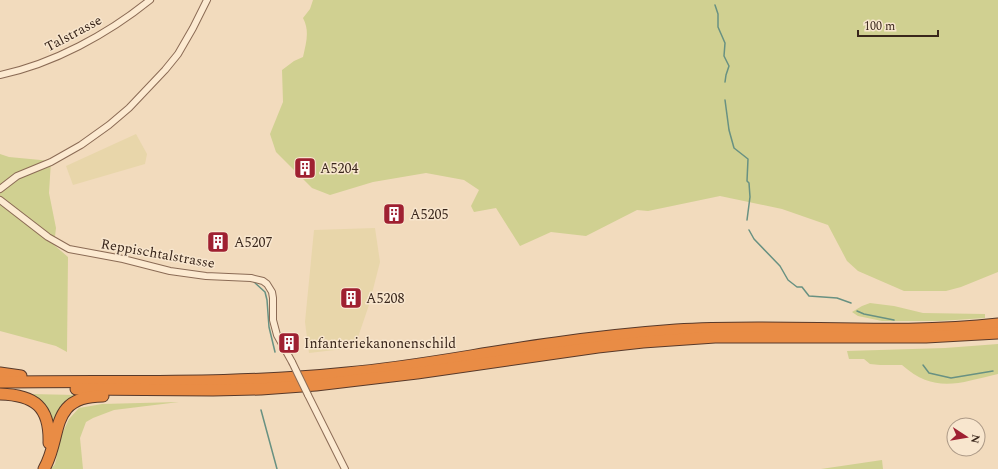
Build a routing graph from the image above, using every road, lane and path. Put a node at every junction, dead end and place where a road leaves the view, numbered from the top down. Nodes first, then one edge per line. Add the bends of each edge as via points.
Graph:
1 (150, 0) edge
2 (207, 0) edge
3 (0, 75) edge
4 (0, 189) edge
5 (0, 200) edge
6 (998, 324) edge
7 (998, 333) edge
8 (0, 373) edge
9 (0, 382) edge
10 (78, 382) junction
11 (0, 389) edge
12 (148, 390) junction
13 (0, 394) edge
14 (52, 431) junction
15 (39, 469) edge
16 (44, 469) edge
17 (345, 469) edge

1 - 3 street, Talstrasse via 121,21 65,53
2 - 4 street via 186,42 165,70 129,108 100,132 51,162 17,176
5 - 17 street, Reppischtalstrasse, bridge via 48,237 69,249 206,276 251,278 267,284 274,298 273,320 277,335
6 - 10 highway via 927,328 679,330 562,342 416,365 309,377 183,382
7 - 12 highway via 926,337 745,336 686,339 598,347 316,385 261,389
8 - 10 highway via 64,378
9 - 10 highway
11 - 12 highway
12 - 14 highway via 138,396 97,396 78,400 67,408
13 - 14 highway via 25,397 37,404
14 - 15 highway via 48,454
14 - 16 highway via 50,455

